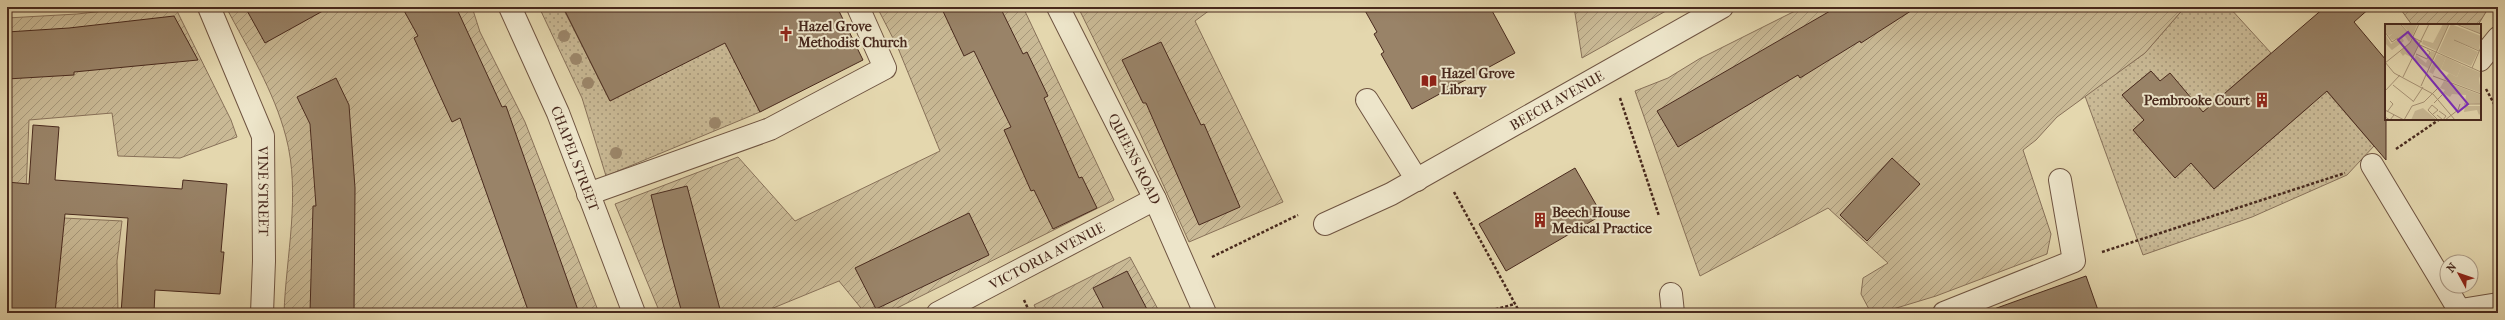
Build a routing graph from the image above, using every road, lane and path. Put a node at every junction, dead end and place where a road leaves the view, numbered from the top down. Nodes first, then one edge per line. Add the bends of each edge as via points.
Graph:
1 (210, 7) edge
2 (510, 7) edge
3 (858, 7) edge
4 (1058, 7) edge
5 (1722, 7) edge
6 (2498, 38) edge
7 (2481, 59) edge
8 (1611, 70) junction
9 (2485, 89) dead end
10 (1367, 100) dead end
11 (2498, 112) edge
12 (2439, 120) edge
13 (2372, 165) junction
14 (1440, 166) junction
15 (1417, 180) junction
16 (2060, 180) dead end
17 (588, 194) junction
18 (1155, 199) junction
19 (1658, 216) dead end
20 (1325, 224) dead end
21 (2074, 261) junction
22 (1515, 304) junction
23 (2498, 304) edge
24 (2461, 311) edge
25 (262, 313) edge
26 (634, 313) edge
27 (938, 313) edge
28 (1205, 313) edge
29 (1481, 313) edge
30 (1520, 313) edge
31 (1944, 313) edge

1 - 25 street, VINE STREET via 263,136
2 - 17 street, CHAPEL STREET via 558,113
3 - 17 street via 885,68 770,129
4 - 18 street, QUEENS ROAD
5 - 8 street, BEECH AVENUE
6 - 7 street
8 - 14 street, BEECH AVENUE
8 - 19 path
9 - 11 path
10 - 15 street
12 - 13 path
13 - 21 path
13 - 24 street
14 - 15 street, BEECH AVENUE
14 - 22 path
15 - 20 street, BEECH AVENUE
16 - 21 street
17 - 26 street, CHAPEL STREET
18 - 27 street, VICTORIA AVENUE
18 - 28 street, QUEENS ROAD
21 - 31 street
22 - 29 path
22 - 30 path
23 - 24 street

